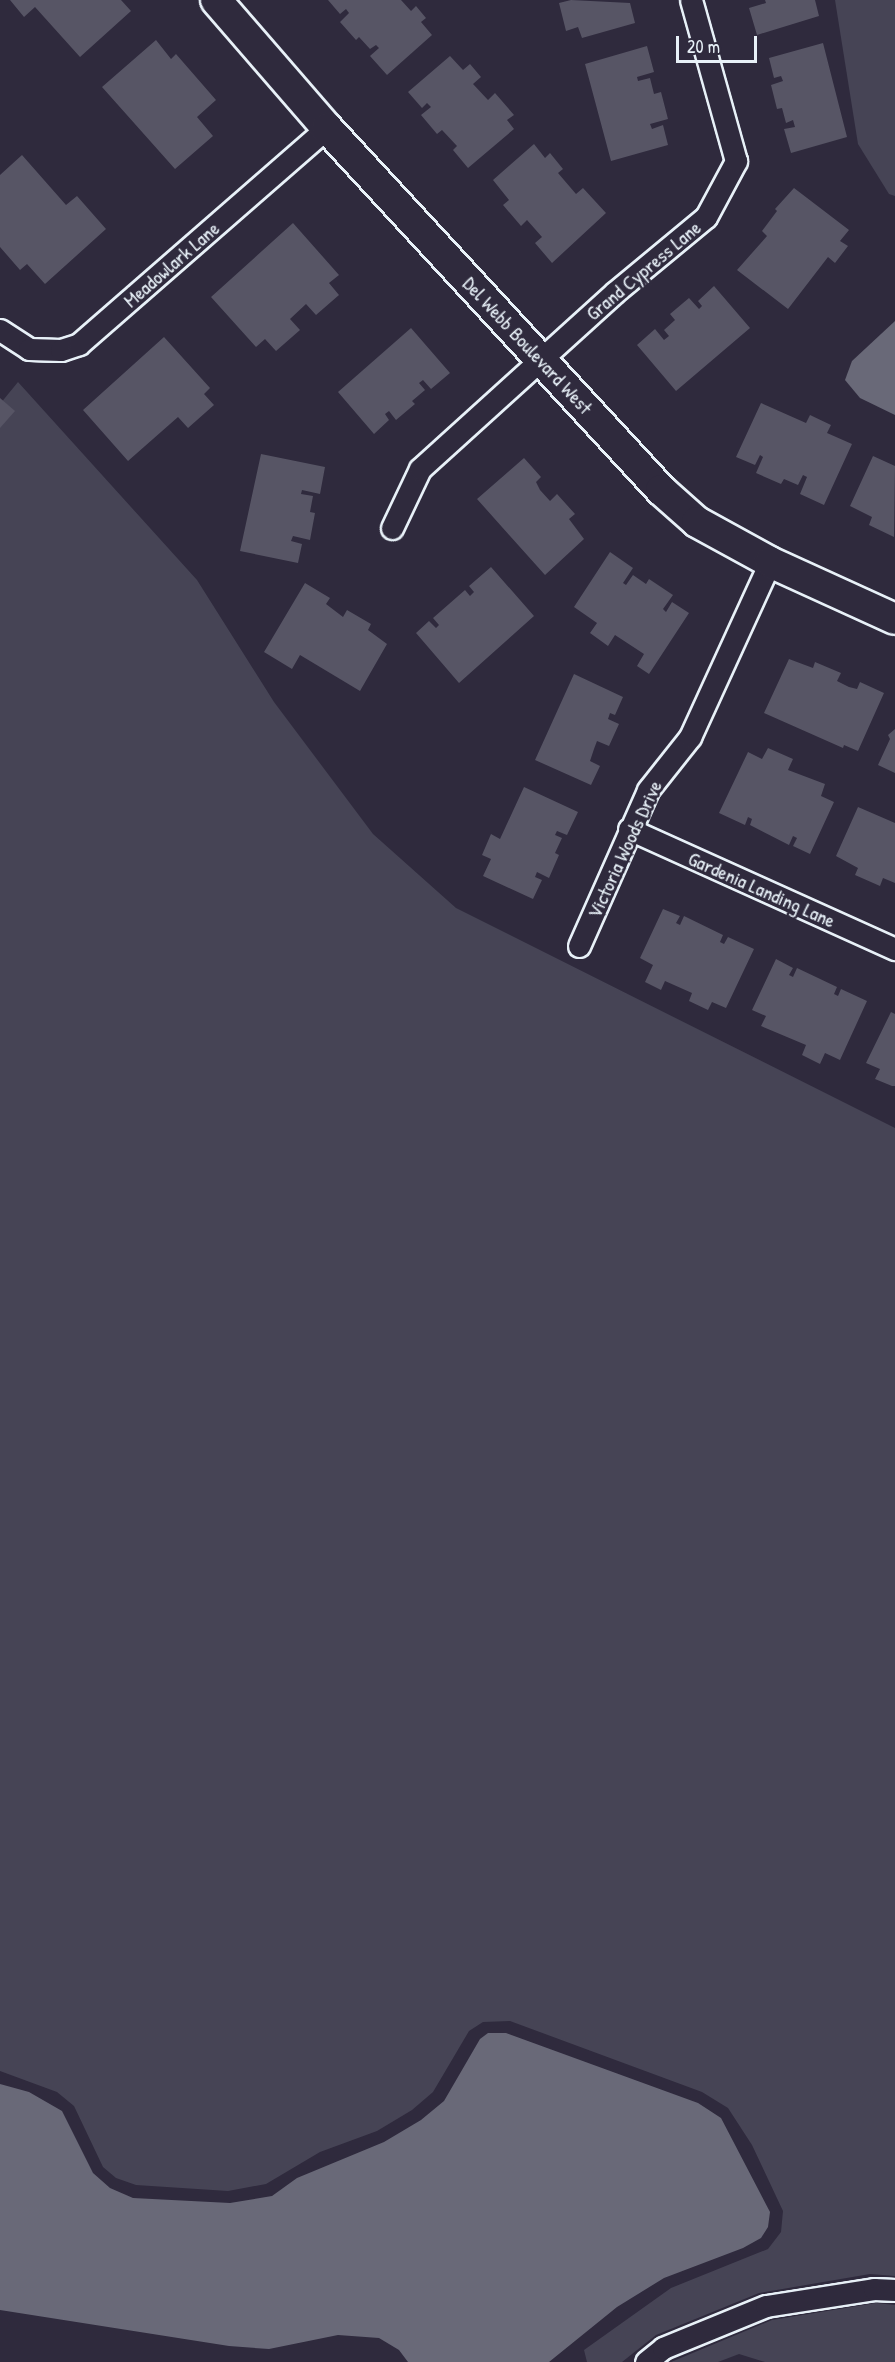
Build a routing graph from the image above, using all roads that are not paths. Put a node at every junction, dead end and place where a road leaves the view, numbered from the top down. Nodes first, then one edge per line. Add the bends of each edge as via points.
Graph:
1 (216, 0) edge
2 (691, 0) edge
3 (327, 128) junction
4 (0, 330) edge
5 (541, 357) junction
6 (392, 528) dead end
7 (770, 562) junction
8 (895, 619) edge
9 (629, 829) junction
10 (579, 946) dead end
11 (895, 949) edge
12 (895, 2290) edge
13 (646, 2362) edge

1 - 3 street, Del Webb Boulevard West
2 - 5 street, Grand Cypress Lane via 736,161 706,217
3 - 4 street, Meadowlark Lane via 79,344 61,350 29,349
3 - 5 street, Del Webb Boulevard West
5 - 6 street, Grand Cypress Lane via 420,469
5 - 7 street, Del Webb Boulevard West via 668,497 698,522
7 - 8 street, Del Webb Boulevard West
7 - 9 street, Victoria Woods Drive via 690,737 648,790
9 - 10 street, Victoria Woods Drive
9 - 11 street, Gardenia Landing Lane
12 - 13 street via 874,2289 766,2306 663,2348

